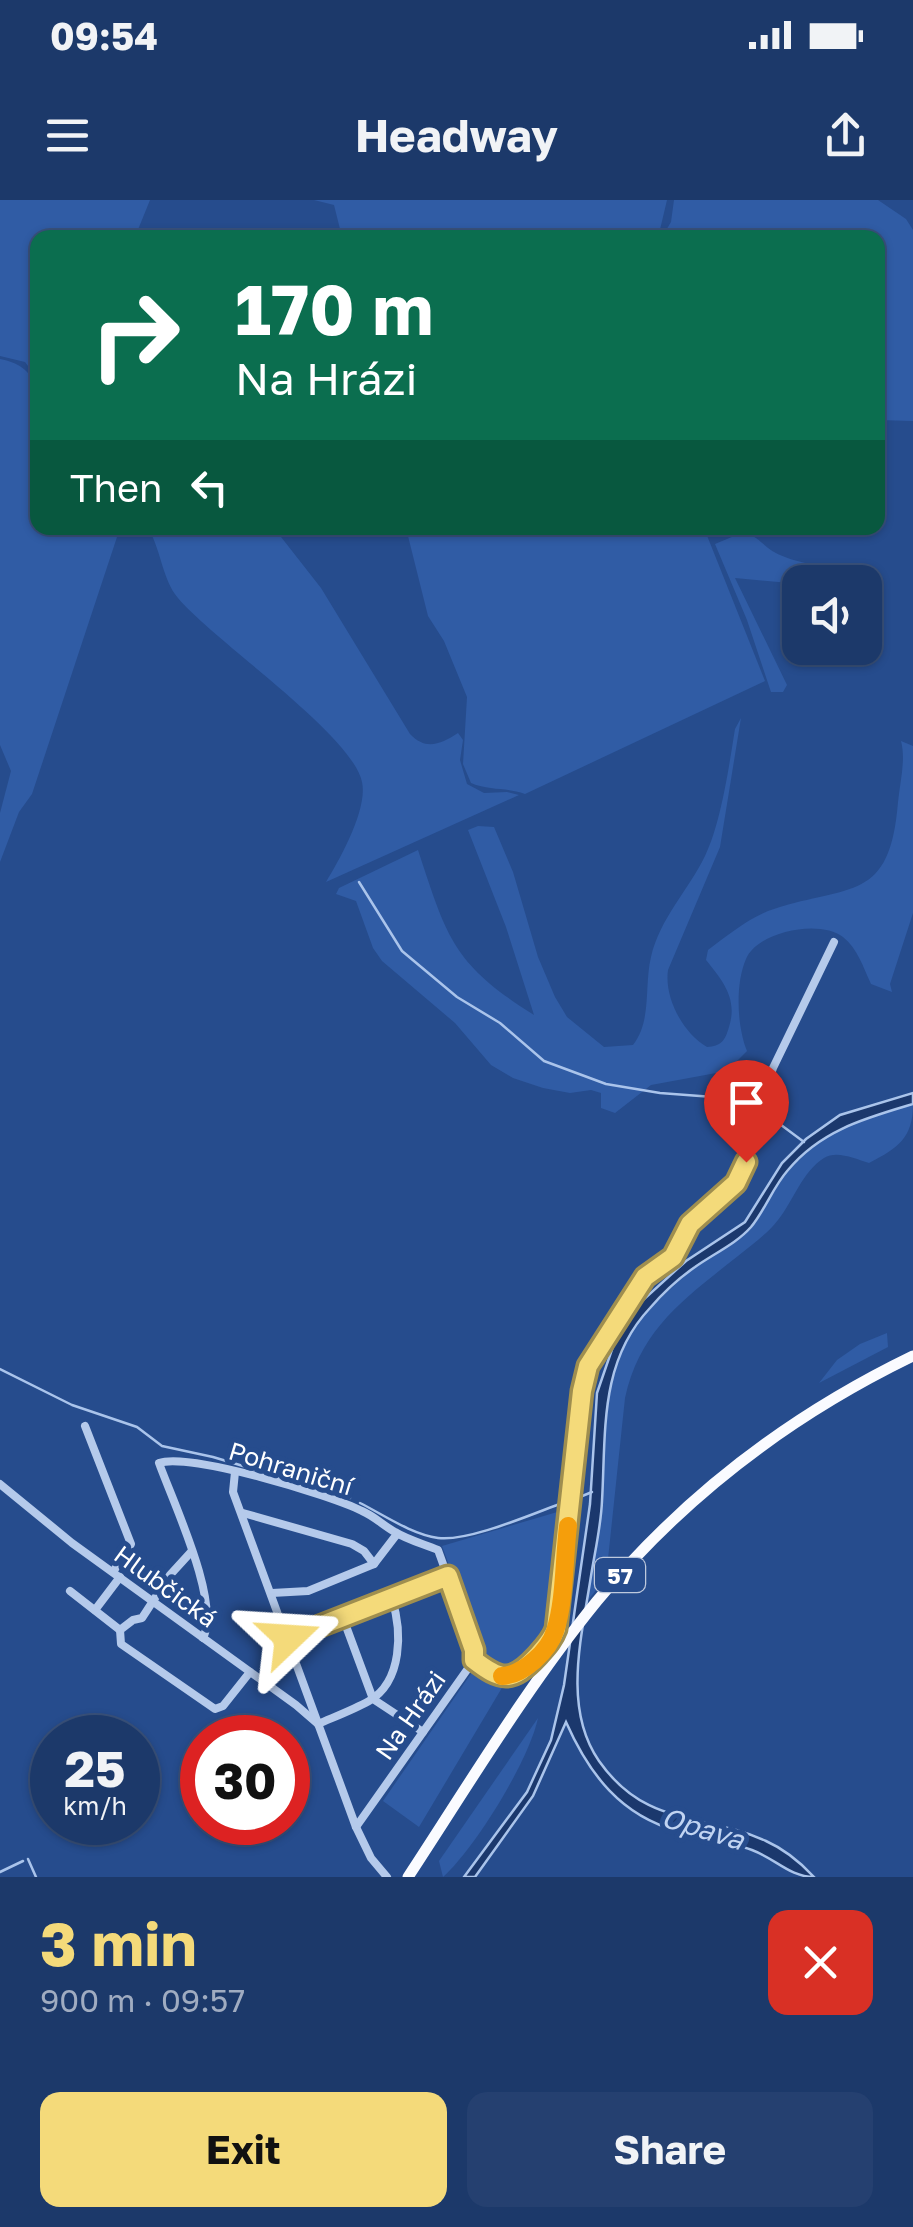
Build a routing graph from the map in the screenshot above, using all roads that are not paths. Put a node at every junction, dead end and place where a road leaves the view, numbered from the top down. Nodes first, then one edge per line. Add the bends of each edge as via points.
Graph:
1 (834, 942) dead end
2 (913, 1356) edge
3 (86, 1426) dead end
4 (234, 1472) junction
5 (0, 1484) edge
6 (243, 1513) junction
7 (397, 1534) junction
8 (191, 1552) junction
9 (374, 1564) junction
10 (116, 1574) junction
11 (448, 1576) junction
12 (70, 1591) dead end
13 (272, 1593) junction
14 (392, 1599) junction
15 (153, 1601) junction
16 (95, 1610) junction
17 (343, 1618) junction
18 (120, 1630) junction
19 (203, 1638) junction
20 (289, 1638) junction
21 (474, 1660) junction
22 (250, 1672) junction
23 (309, 1696) junction
24 (373, 1699) junction
25 (296, 1704) junction
26 (318, 1724) junction
27 (423, 1732) junction
28 (356, 1827) junction
29 (387, 1877) edge
30 (408, 1877) edge

1 - 21 street via 772,1068 758,1131 736,1183 690,1224 673,1257 645,1277 588,1366 553,1637 514,1675 495,1675
2 - 30 main road, 57 via 824,1404 722,1476 666,1526 615,1580 533,1688
3 - 10 street via 131,1544
4 - 6 street
4 - 7 street, Pohraniční via 364,1511
4 - 8 street, Pohraniční via 159,1462
5 - 10 street, Hlubčická
6 - 9 street via 352,1544
6 - 13 street
7 - 9 street
7 - 11 street, Na Hrázi via 438,1550
8 - 15 street
8 - 19 street via 209,1612
9 - 13 street via 308,1591
10 - 15 street, Hlubčická
10 - 16 street
11 - 14 street
11 - 21 street, Na Hrázi
12 - 16 street
13 - 20 street
14 - 17 street
14 - 24 street via 398,1654
15 - 18 street via 141,1619
15 - 19 street, Hlubčická
16 - 18 street
17 - 20 street
17 - 24 street
18 - 22 street via 121,1644 215,1709
19 - 22 street, Hlubčická
20 - 23 street
21 - 27 street, Na Hrázi
22 - 25 street, Hlubčická
23 - 25 street
23 - 26 street
24 - 26 street
24 - 27 street
25 - 26 street, Hlubčická
26 - 28 street, Hlubčická
27 - 28 street, Na Hrázi
28 - 29 street, Hlubčická

